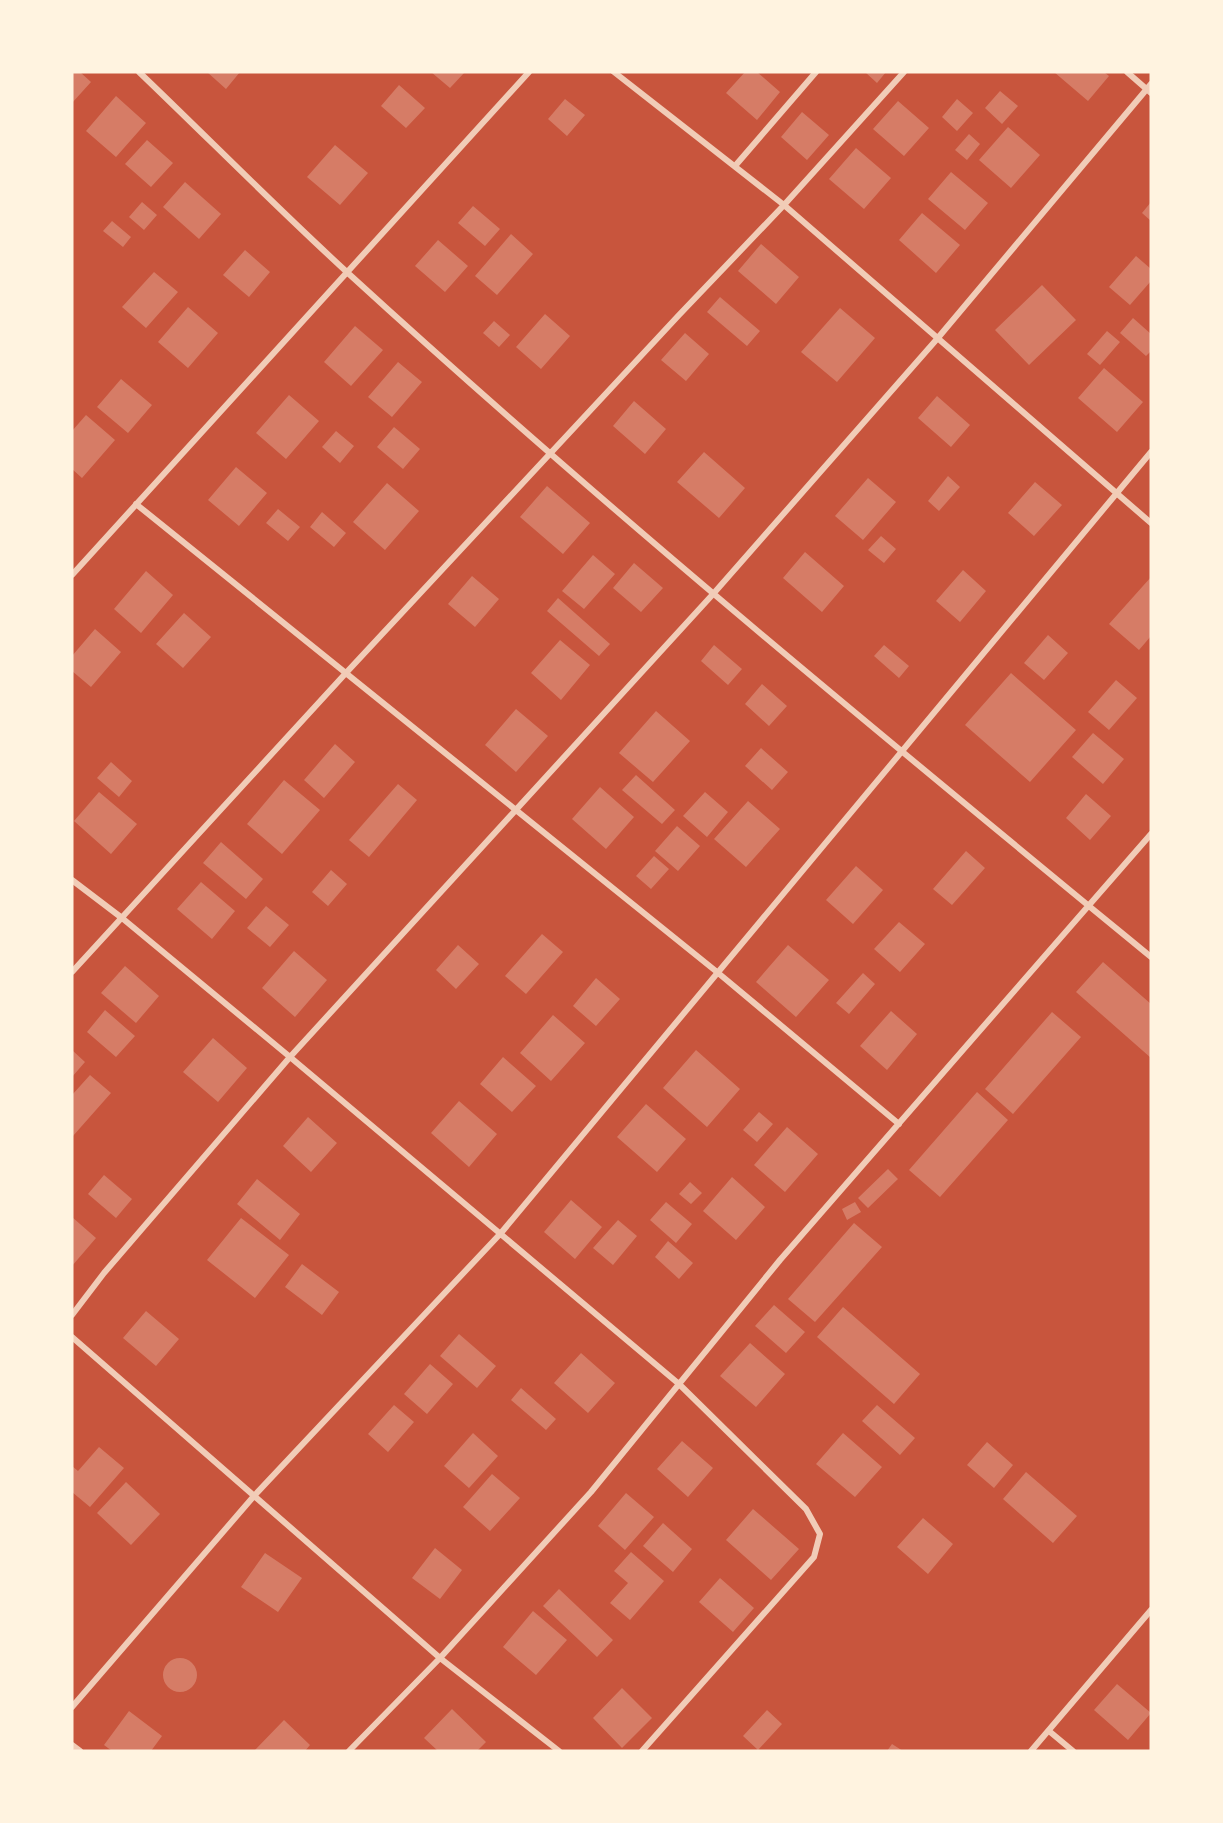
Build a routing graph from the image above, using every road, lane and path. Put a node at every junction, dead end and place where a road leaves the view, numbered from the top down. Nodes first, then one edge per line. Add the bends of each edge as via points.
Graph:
1 (139, 72) edge
2 (529, 72) edge
3 (614, 72) edge
4 (816, 72) edge
5 (904, 72) edge
6 (1127, 72) edge
7 (1150, 89) edge
8 (735, 166) junction
9 (784, 205) junction
10 (347, 272) junction
11 (938, 339) junction
12 (1151, 452) edge
13 (550, 453) junction
14 (1116, 494) junction
15 (136, 504) junction
16 (1151, 523) edge
17 (72, 575) edge
18 (714, 593) junction
19 (345, 674) junction
20 (901, 751) junction
21 (514, 810) junction
22 (1151, 834) edge
23 (72, 880) edge
24 (1089, 906) junction
25 (122, 918) junction
26 (1151, 957) edge
27 (72, 972) edge
28 (717, 972) junction
29 (290, 1057) junction
30 (899, 1124) junction
31 (501, 1233) junction
32 (72, 1315) edge
33 (72, 1337) edge
34 (679, 1384) junction
35 (254, 1496) junction
36 (1151, 1610) edge
37 (440, 1658) junction
38 (72, 1707) edge
39 (1049, 1731) junction
40 (72, 1745) edge
41 (80, 1751) edge
42 (349, 1751) edge
43 (559, 1751) edge
44 (642, 1751) edge
45 (1031, 1751) edge
46 (1073, 1751) edge

1 - 10 street
2 - 10 street
3 - 8 street
4 - 8 street
5 - 9 street
6 - 7 street
7 - 11 street
8 - 9 street
9 - 11 street
9 - 13 street
10 - 13 street
10 - 15 street
11 - 14 street
11 - 18 street
12 - 14 street
13 - 18 street
13 - 19 street
14 - 16 street
14 - 20 street
15 - 17 street
15 - 19 street
18 - 20 street
18 - 21 street
19 - 21 street
19 - 25 street
20 - 24 street
20 - 28 street
21 - 28 street
21 - 29 street
22 - 24 street
23 - 25 street
24 - 26 street
24 - 30 street
25 - 27 street
25 - 29 street
28 - 30 street
28 - 31 street
29 - 31 street
29 - 32 street
30 - 34 street
31 - 34 street
31 - 35 street
33 - 35 street
34 - 37 street via 591,1492
34 - 44 street via 806,1509 820,1534 814,1557
35 - 37 street
35 - 38 street
36 - 39 street
37 - 42 street
37 - 43 street
39 - 45 street
39 - 46 street
40 - 41 street

